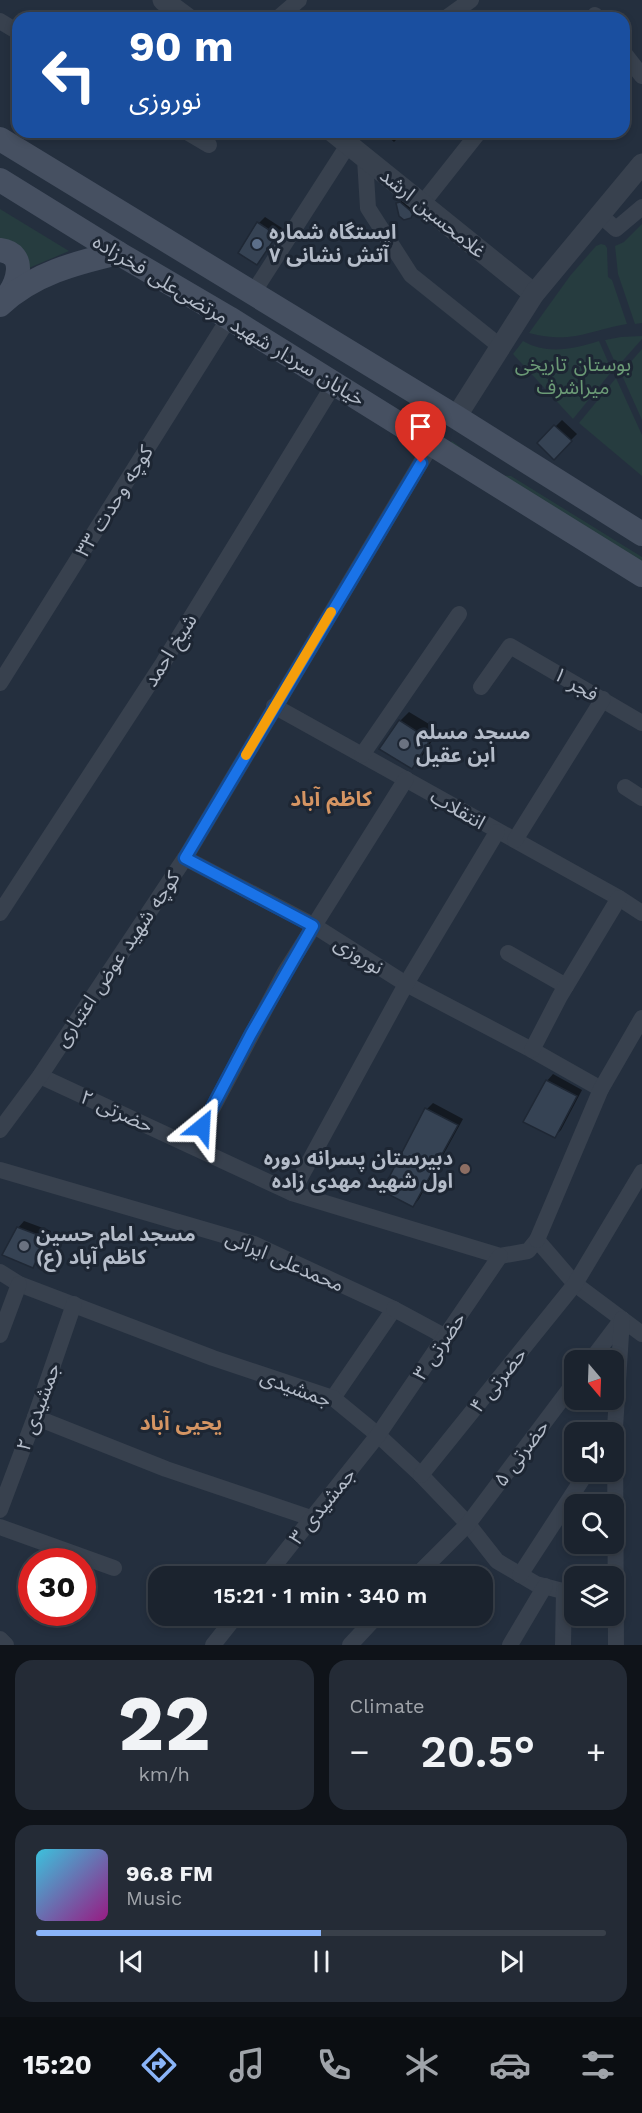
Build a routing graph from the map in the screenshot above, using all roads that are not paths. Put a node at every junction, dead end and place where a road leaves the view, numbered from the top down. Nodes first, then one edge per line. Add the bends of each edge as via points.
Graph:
1 (163, 0) edge
2 (299, 0) edge
3 (471, 0) edge
4 (179, 12) edge
5 (285, 12) edge
6 (454, 12) edge
7 (630, 61) edge
8 (642, 76) edge
9 (197, 138) edge
10 (340, 138) edge
11 (473, 138) edge
12 (0, 139) edge
13 (209, 145) dead end
14 (365, 159) junction
15 (642, 164) edge
16 (0, 180) edge
17 (422, 204) junction
18 (642, 207) edge
19 (600, 215) junction
20 (0, 250) edge
21 (118, 253) junction
22 (253, 293) junction
23 (534, 294) junction
24 (1, 304) edge
25 (229, 318) junction
26 (501, 347) junction
27 (334, 384) junction
28 (456, 417) junction
29 (432, 444) junction
30 (642, 534) edge
31 (642, 575) edge
32 (459, 614) dead end
33 (0, 683) edge
34 (481, 687) dead end
35 (603, 699) junction
36 (274, 706) junction
37 (642, 723) edge
38 (362, 755) junction
39 (406, 779) junction
40 (625, 787) dead end
41 (642, 798) edge
42 (497, 832) junction
43 (515, 840) junction
44 (185, 858) junction
45 (619, 898) junction
46 (0, 913) edge
47 (642, 913) edge
48 (313, 926) junction
49 (508, 953) dead end
50 (406, 984) junction
51 (566, 986) junction
52 (642, 1018) edge
53 (532, 1050) junction
54 (40, 1076) junction
55 (601, 1089) junction
56 (0, 1130) edge
57 (193, 1145) junction
58 (0, 1170) edge
59 (642, 1172) edge
60 (292, 1192) junction
61 (537, 1240) junction
62 (500, 1256) junction
63 (0, 1272) edge
64 (19, 1284) junction
65 (575, 1284) junction
66 (74, 1304) junction
67 (394, 1309) junction
68 (622, 1319) junction
69 (642, 1334) edge
70 (0, 1335) edge
71 (446, 1336) junction
72 (599, 1350) edge
73 (564, 1396) edge
74 (333, 1398) junction
75 (35, 1417) junction
76 (615, 1422) edge
77 (378, 1435) junction
78 (421, 1475) junction
79 (581, 1482) edge
80 (614, 1482) edge
81 (0, 1510) edge
82 (311, 1518) junction
83 (468, 1524) junction
84 (0, 1527) edge
85 (274, 1566) edge
86 (426, 1566) edge
87 (615, 1566) edge
88 (114, 1568) dead end
89 (520, 1575) junction
90 (545, 1586) junction
91 (564, 1592) edge
92 (228, 1626) edge
93 (368, 1626) edge
94 (565, 1626) edge
95 (616, 1626) edge
96 (0, 1640) edge
97 (6, 1645) edge
98 (213, 1645) edge
99 (350, 1645) edge
100 (510, 1645) edge
101 (563, 1645) edge
102 (616, 1645) edge

1 - 4 street
2 - 5 street
3 - 6 street
7 - 8 street
9 - 13 street
10 - 14 street, غلامحسین ارشد
10 - 22 street
11 - 17 street
12 - 22 main road, خیابان سردار شهید مرتضی‌علی فخرزاده
14 - 17 street, غلامحسین ارشد
14 - 26 street via 368,208 411,275
15 - 19 street
16 - 21 main road, خیابان سردار شهید مرتضی‌علی فخرزاده
17 - 23 street, غلامحسین ارشد
18 - 19 street via 616,229
19 - 23 street
20 - 24 main road via 13,256 18,276
21 - 24 main road via 60,268
21 - 25 main road, خیابان سردار شهید مرتضی‌علی فخرزاده
22 - 28 main road, خیابان سردار شهید مرتضی‌علی فخرزاده
23 - 26 street
25 - 27 main road, خیابان سردار شهید مرتضی‌علی فخرزاده
25 - 33 street, کوچه وحدت ۳۳
26 - 28 street
27 - 29 main road, خیابان سردار شهید مرتضی‌علی فخرزاده
27 - 46 street, شیخ احمد via 163,663
28 - 30 main road, خیابان سردار شهید مرتضی‌علی فخرزاده
29 - 31 main road, خیابان سردار شهید مرتضی‌علی فخرزاده
29 - 36 street, کوچه شهید عوض اعتباری
32 - 38 street
34 - 35 street, فجر ۱ via 510,646
35 - 37 street, فجر ۱
35 - 43 street
36 - 38 street, انتقلاب
36 - 44 street, کوچه شهید عوض اعتباری
38 - 39 street, انتقلاب
39 - 42 street, انتقلاب
39 - 48 street
40 - 41 street
42 - 43 street, انتقلاب
42 - 50 street
43 - 45 street, انتقلاب
44 - 48 street, نوروزی
44 - 54 street, کوچه شهید عوض اعتباری
45 - 47 street, انتقلاب
45 - 51 street
48 - 50 street, نوروزی
48 - 57 street via 256,1023
49 - 51 street
50 - 53 street, نوروزی
50 - 60 street, نوروزی
51 - 53 street
52 - 55 street
53 - 55 street, نوروزی
54 - 56 street, کوچه شهید عوض اعتباری
54 - 57 street, حضرتی ۲
55 - 61 street
57 - 60 street, حضرتی ۲
58 - 67 street, محمدعلی ایرانی via 254,1244
59 - 65 street, حضرتی ۴
60 - 62 street, حضرتی ۲
61 - 62 street via 528,1251
61 - 65 street
62 - 71 street, حضرتی ۳
63 - 64 street, جمشیدی
64 - 66 street, جمشیدی
64 - 70 street
65 - 68 street
65 - 78 street, حضرتی ۴
66 - 74 street, جمشیدی via 213,1358
66 - 75 street, جمشیدی ۲
67 - 71 street, محمدعلی ایرانی
67 - 74 street
68 - 69 street
68 - 72 street
68 - 76 street
71 - 77 street, حضرتی ۳
73 - 83 street, حضرتی ۵
74 - 77 street, جمشیدی
75 - 81 street, جمشیدی ۲
75 - 82 street via 166,1469
77 - 78 street, جمشیدی
77 - 82 street, جمشیدی ۳
78 - 83 street, جمشیدی
79 - 89 street
80 - 87 street
82 - 85 street, جمشیدی ۳
83 - 86 street, حضرتی ۵
83 - 89 street, جمشیدی via 497,1561
84 - 88 street
89 - 90 street, جمشیدی
90 - 91 street, جمشیدی
90 - 100 street
92 - 98 street
93 - 99 street
94 - 101 street
95 - 102 street
96 - 97 street

